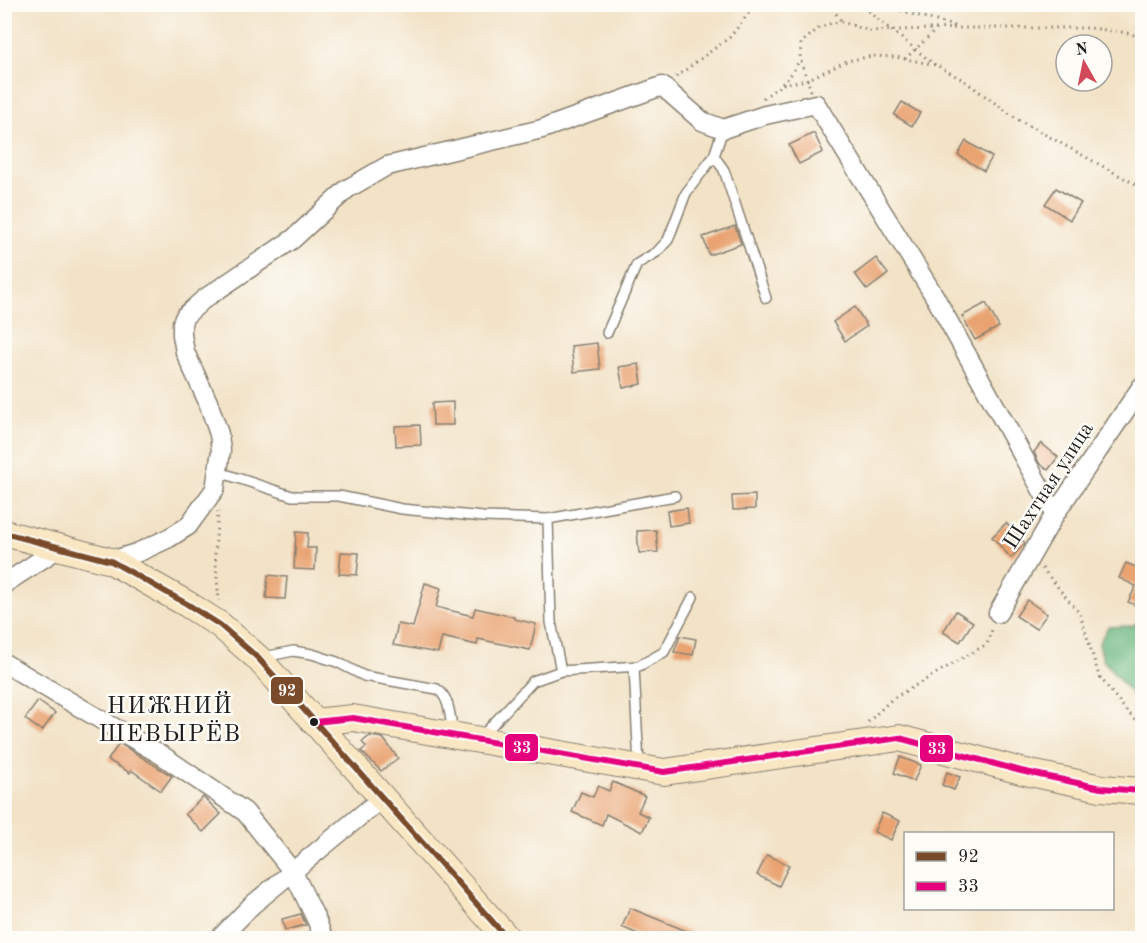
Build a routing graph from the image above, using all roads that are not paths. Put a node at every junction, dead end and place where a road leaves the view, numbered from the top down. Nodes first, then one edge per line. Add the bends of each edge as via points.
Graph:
1 (723, 129) junction
2 (714, 156) junction
3 (766, 298) dead end
4 (607, 333) dead end
5 (1143, 386) edge
6 (217, 481) junction
7 (675, 496) dead end
8 (1055, 514) junction
9 (548, 519) junction
10 (4, 533) edge
11 (59, 548) junction
12 (111, 561) junction
13 (4, 584) edge
14 (693, 597) dead end
15 (998, 613) road end
16 (258, 658) junction
17 (4, 663) edge
18 (634, 667) junction
19 (561, 671) junction
20 (314, 722) junction
21 (453, 736) junction
22 (478, 740) junction
23 (639, 768) junction
24 (1143, 791) edge
25 (382, 798) junction
26 (293, 872) junction
27 (220, 939) edge
28 (323, 939) edge
29 (507, 939) edge

1 - 2 lane
1 - 6 street via 702,121 662,86 542,129 387,166 347,189 293,239 185,316 185,352 219,434
1 - 8 street via 816,104 935,297
2 - 3 lane via 724,170
2 - 4 lane via 687,194 668,240 637,264
5 - 8 street, Шахтная улица
6 - 9 lane via 292,496 339,496 402,509
6 - 12 street via 188,526 139,552
7 - 9 lane
8 - 15 street, Шахтная улица
9 - 19 lane via 551,622
10 - 11 street
11 - 12 street
11 - 13 street
12 - 16 street via 187,604
14 - 18 lane via 664,652
16 - 20 street
16 - 21 lane via 293,651 312,654 364,676 437,689 447,704
17 - 26 street via 163,756 245,812
18 - 19 lane
18 - 23 lane
19 - 22 lane via 533,681
20 - 21 street via 353,718
20 - 25 street
21 - 22 street
22 - 23 street
23 - 24 street via 663,772 899,738 1021,771 1101,788
25 - 26 street
25 - 29 street
26 - 27 street via 252,905
26 - 28 street

